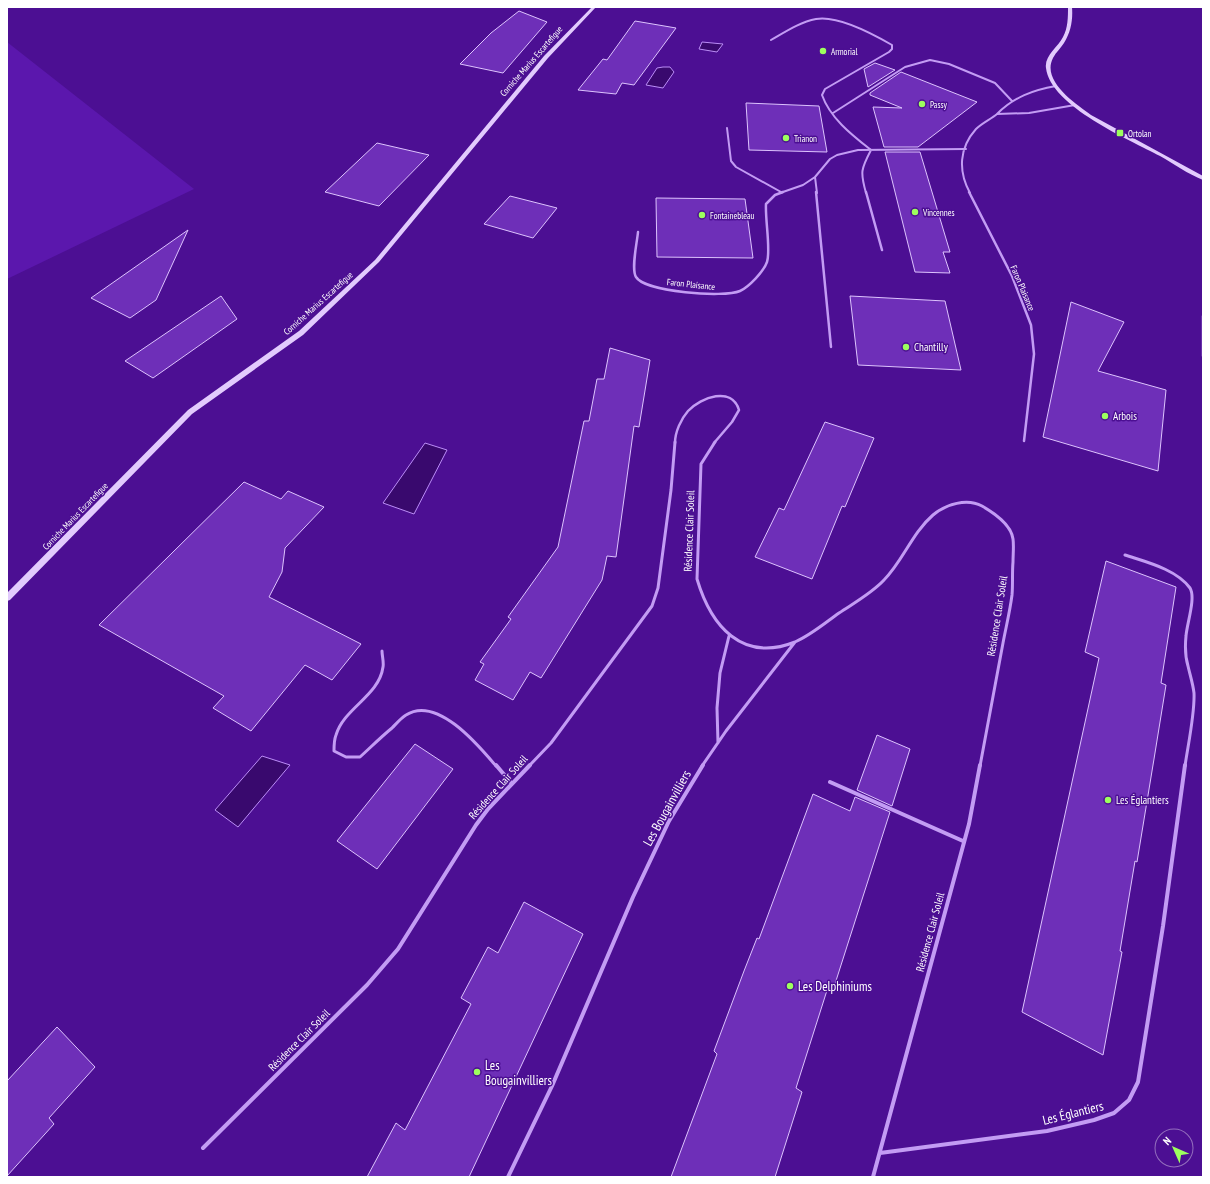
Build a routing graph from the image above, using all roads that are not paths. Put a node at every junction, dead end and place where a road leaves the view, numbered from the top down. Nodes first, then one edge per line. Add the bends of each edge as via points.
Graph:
1 (594, 7) edge
2 (1070, 7) edge
3 (771, 40) dead end
4 (1056, 86) junction
5 (1012, 101) junction
6 (1075, 105) junction
7 (833, 113) junction
8 (997, 114) junction
9 (727, 128) dead end
10 (966, 149) junction
11 (871, 150) junction
12 (815, 177) junction
13 (1203, 178) edge
14 (781, 192) junction
15 (638, 232) dead end
16 (882, 250) dead end
17 (1203, 316) edge
18 (831, 347) dead end
19 (1203, 356) edge
20 (1024, 441) dead end
21 (1125, 555) dead end
22 (7, 598) edge
23 (729, 636) junction
24 (795, 641) junction
25 (382, 651) dead end
26 (718, 743) junction
27 (830, 782) dead end
28 (512, 784) junction
29 (963, 842) junction
30 (203, 1148) dead end
31 (880, 1153) junction
32 (508, 1177) edge
33 (873, 1177) edge

1 - 22 main road, Corniche Marius Escartefigue via 546,57 377,261 301,333 190,412
2 - 4 main road via 1064,41 1052,54 1048,64 1051,79
3 - 7 lane via 808,21 826,18 874,35 890,44 892,47 889,52 824,91 823,100
4 - 5 lane, Faron Plaisance via 1023,93
4 - 6 main road
5 - 7 lane via 995,84 949,64 930,60 905,68
5 - 8 lane, Faron Plaisance
6 - 8 lane via 1028,113
6 - 13 main road via 1099,121
7 - 11 lane
8 - 10 lane, Faron Plaisance via 977,128
9 - 14 lane via 731,161 736,167
10 - 11 lane, Faron Plaisance
10 - 20 lane, Faron Plaisance via 961,171 968,190 1012,276 1031,325 1034,354
11 - 12 lane, Faron Plaisance via 850,151 837,155 827,161
11 - 16 lane via 862,167 862,178
12 - 14 lane, Faron Plaisance
12 - 18 lane
14 - 15 lane, Faron Plaisance via 771,198 765,208 767,263 753,282 740,291 703,294 642,283 636,277 634,269
17 - 19 lane
21 - 31 lane, Les Églantiers via 1153,564 1185,582 1191,589 1186,656 1195,689 1164,926 1138,1082 1130,1100 1114,1113 1094,1120 1047,1131
23 - 24 lane, Résidence Clair Soleil via 753,645 769,647
23 - 26 lane via 720,673
23 - 28 lane, Résidence Clair Soleil via 707,609 700,596 697,579 701,464 704,456 731,425 739,410 737,402 720,395 705,399 690,408 675,438 658,588 652,606 551,743
24 - 26 lane, Les Bougainvilliers
24 - 29 lane, Résidence Clair Soleil via 883,582 911,541 940,510 968,502 978,504 1002,520 1013,538 1012,594
25 - 28 lane via 385,659 382,675 343,722 335,736 334,750 346,758 360,757 406,714 428,711 440,715 465,734
26 - 32 lane, Les Bougainvilliers via 669,821 633,897 552,1086
27 - 29 lane
28 - 30 lane, Résidence Clair Soleil via 476,825 398,949 367,985
29 - 31 lane, Résidence Clair Soleil
31 - 33 lane, Résidence Clair Soleil

